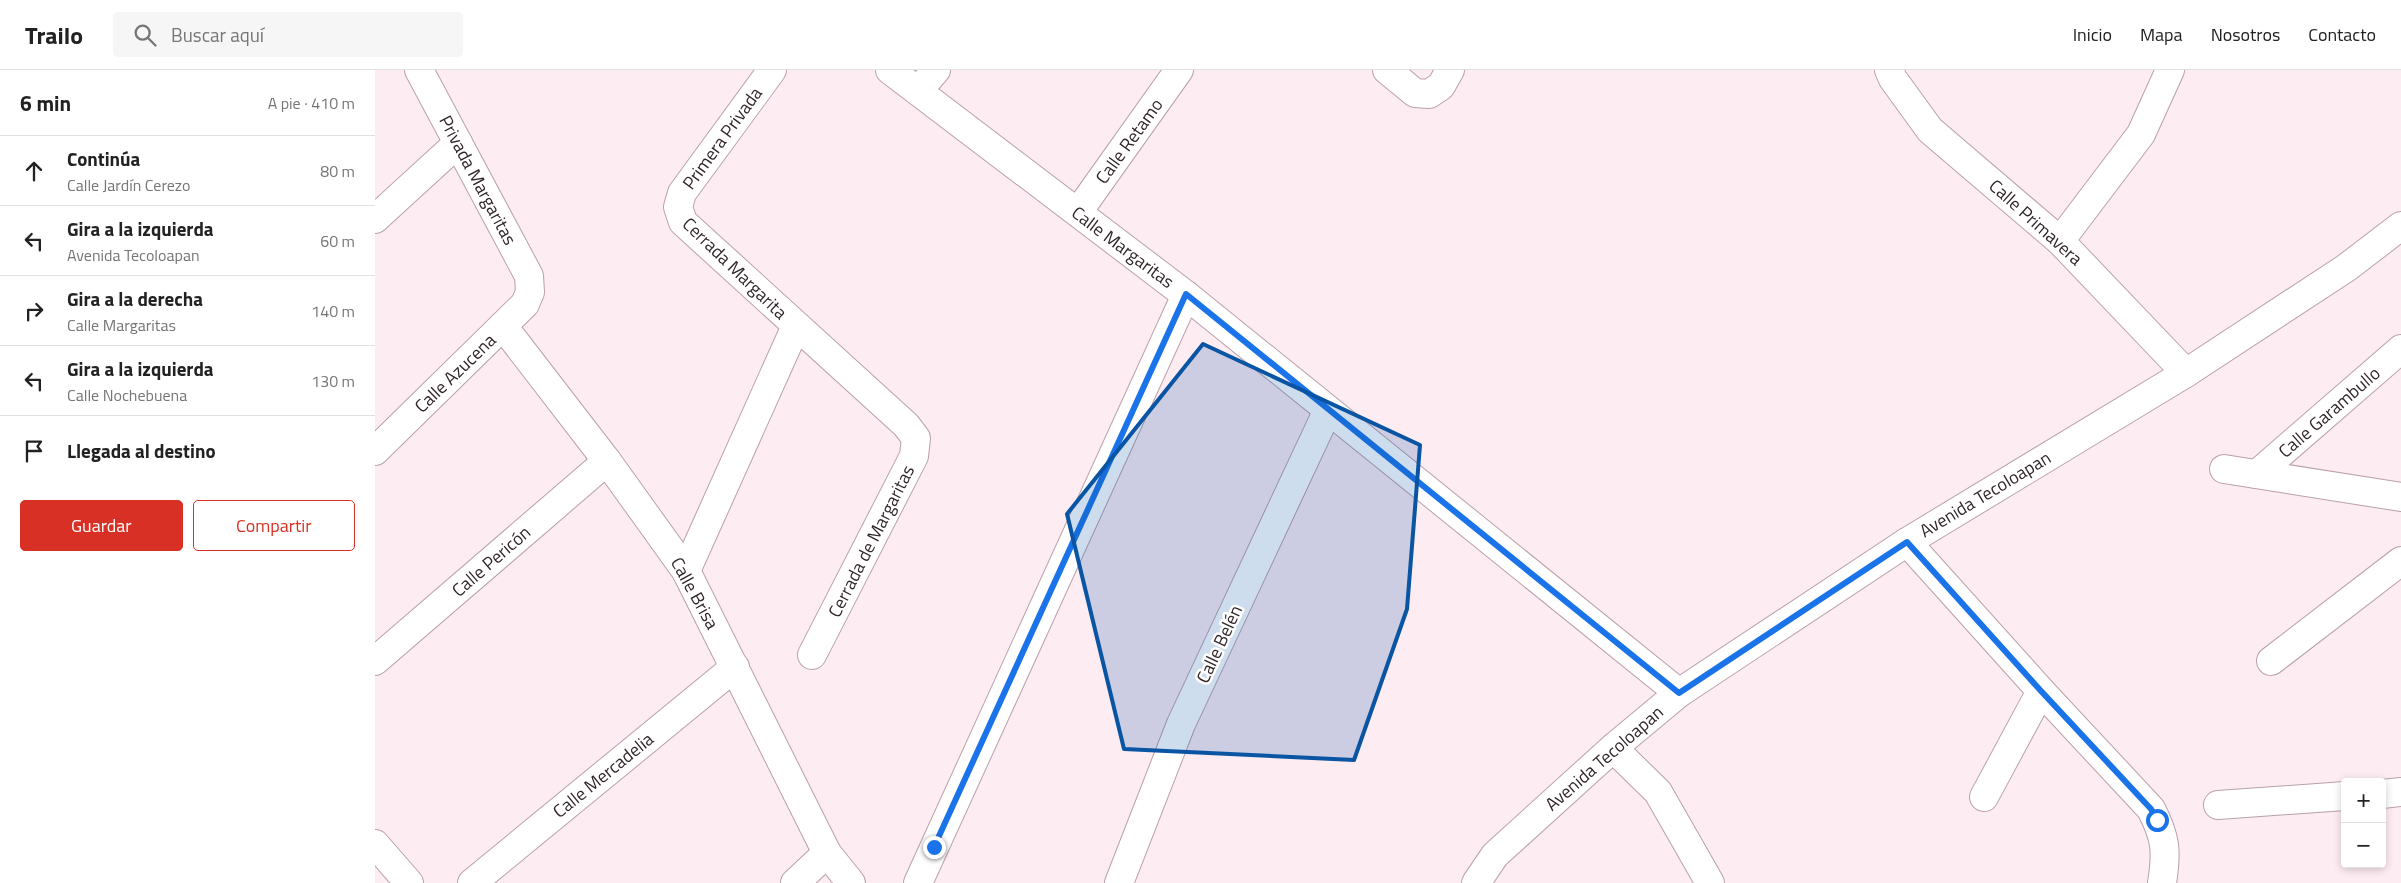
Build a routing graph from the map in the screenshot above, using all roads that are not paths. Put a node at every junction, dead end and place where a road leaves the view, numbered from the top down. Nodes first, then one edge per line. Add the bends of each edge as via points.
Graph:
1 (419, 70) edge
2 (772, 70) edge
3 (890, 70) edge
4 (936, 70) edge
5 (1179, 70) edge
6 (1387, 70) edge
7 (1450, 70) edge
8 (1889, 70) edge
9 (2170, 70) edge
10 (918, 91) junction
11 (458, 143) junction
12 (677, 207) joint
13 (1078, 212) junction
14 (375, 219) edge
15 (2401, 226) edge
16 (2060, 240) junction
17 (530, 292) joint
18 (1186, 294) junction
19 (503, 326) junction
20 (796, 326) junction
21 (2401, 349) edge
22 (2187, 373) junction
23 (1328, 410) junction
24 (375, 451) edge
25 (607, 460) junction
26 (2224, 469) dead end
27 (2257, 474) junction
28 (2401, 497) edge
29 (1907, 542) junction
30 (2401, 561) edge
31 (686, 571) junction
32 (812, 655) dead end
33 (375, 661) edge
34 (2271, 661) dead end
35 (735, 667) junction
36 (2041, 691) junction
37 (1679, 693) junction
38 (1613, 748) junction
39 (2401, 792) edge
40 (2386, 794) edge
41 (2341, 796) edge
42 (1984, 797) dead end
43 (2218, 805) dead end
44 (375, 844) edge
45 (827, 853) junction
46 (409, 883) edge
47 (472, 883) edge
48 (795, 883) edge
49 (851, 883) edge
50 (918, 883) edge
51 (1119, 883) edge
52 (1475, 883) edge
53 (1711, 883) edge
54 (2162, 883) edge

1 - 11 street, Privada Margaritas
2 - 12 street, Primera Privada via 682,193
3 - 10 street, Calle Margaritas
4 - 10 street
5 - 13 street, Calle Retamo
6 - 7 street via 1415,93 1429,94 1441,86
8 - 16 street, Calle Primavera via 1930,130
9 - 16 street via 2141,134
10 - 13 street, Calle Margaritas
11 - 14 street
11 - 17 street, Privada Margaritas via 529,276
12 - 20 street, Cerrada Margarita via 683,222
13 - 18 street, Calle Margaritas
15 - 22 street, Avenida Tecoloapan via 2346,268
16 - 22 street, Calle Primavera
17 - 19 street, Calle Azucena via 525,304
18 - 23 street, Calle Margaritas
18 - 50 street
19 - 24 street, Calle Azucena
19 - 25 street, Calle Brisa
20 - 31 street
20 - 32 street, Cerrada de Margaritas via 906,425 916,438 914,456
21 - 27 street, Calle Garambullo
22 - 29 street, Avenida Tecoloapan
23 - 37 street, Calle Margaritas
23 - 51 street, Calle Belén via 1181,724
25 - 31 street, Calle Brisa
25 - 33 street, Calle Pericón
26 - 27 street
27 - 28 street
29 - 36 street
29 - 37 street, Avenida Tecoloapan
30 - 34 street
31 - 35 street, Calle Brisa
35 - 45 street, Calle Brisa
35 - 47 street, Calle Mercadelia
36 - 42 street
36 - 54 street via 2151,809 2162,830 2166,852
37 - 38 street, Avenida Tecoloapan
38 - 52 street, Avenida Tecoloapan via 1495,855
38 - 53 street via 1658,792
39 - 40 street
41 - 43 street
44 - 46 street
45 - 48 street
45 - 49 street, Calle Brisa

